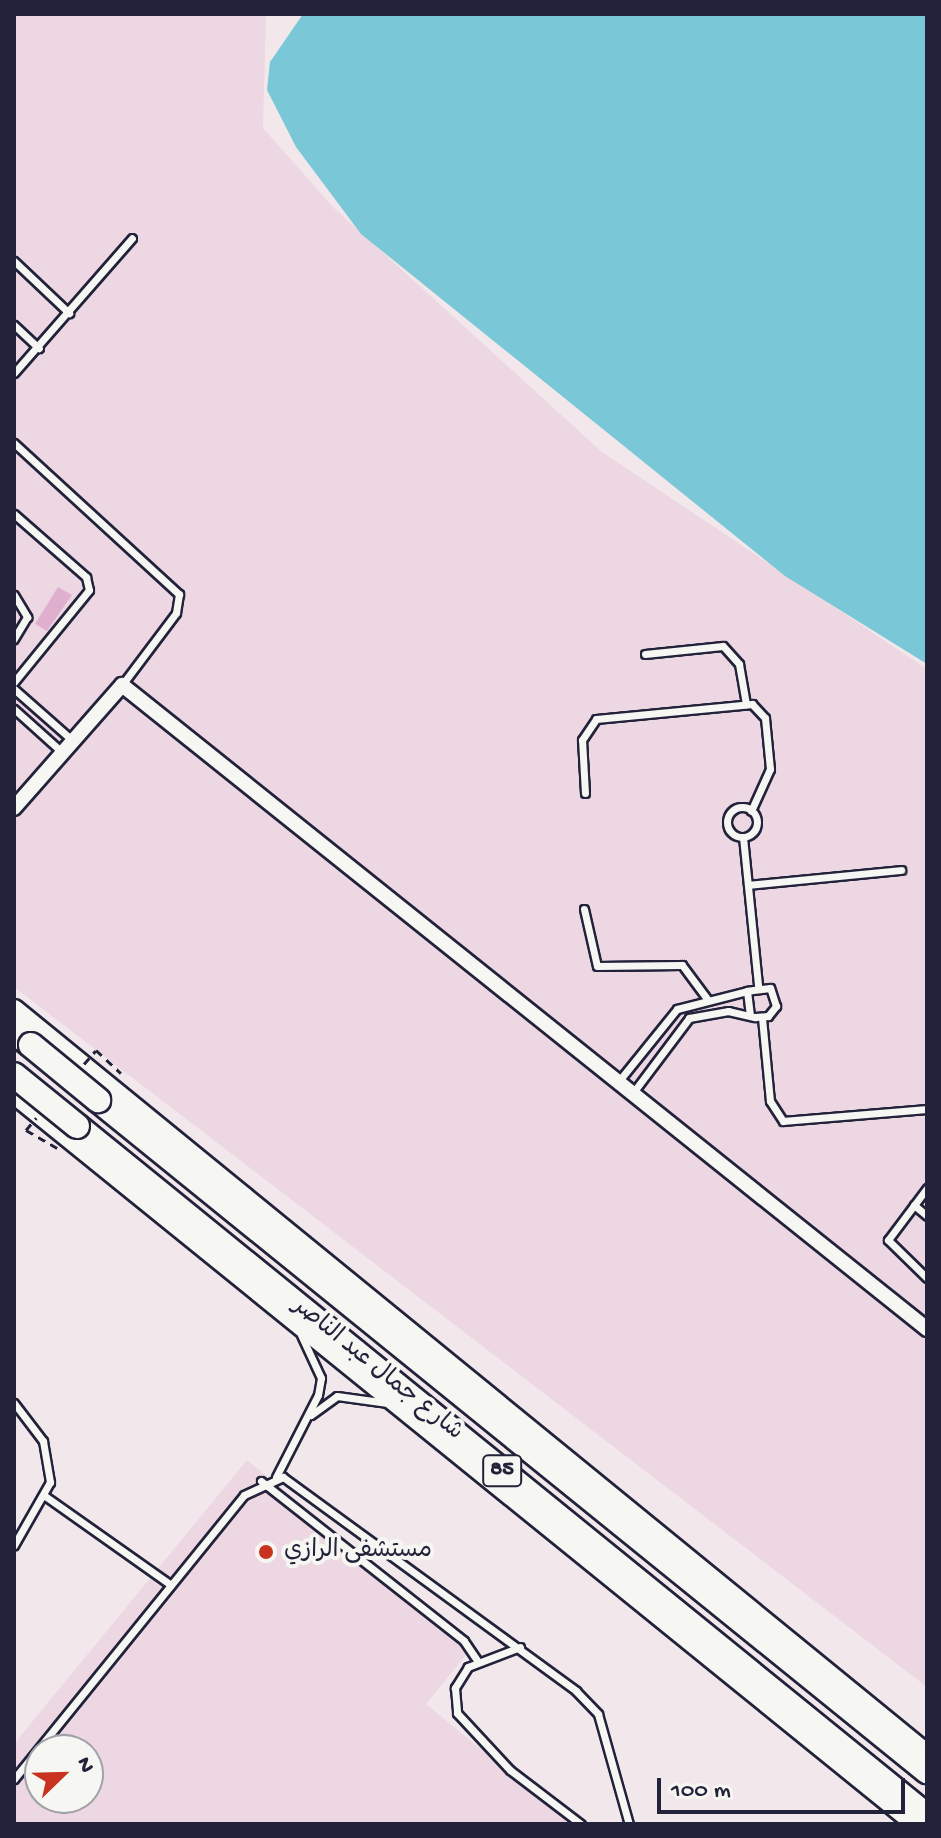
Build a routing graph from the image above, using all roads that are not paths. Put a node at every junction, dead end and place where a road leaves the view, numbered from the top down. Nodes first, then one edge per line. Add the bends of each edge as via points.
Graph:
1 (132, 238) dead end
2 (14, 261) edge
3 (69, 313) junction
4 (14, 325) edge
5 (39, 348) junction
6 (14, 373) edge
7 (14, 443) edge
8 (14, 514) edge
9 (14, 595) edge
10 (14, 639) edge
11 (645, 654) dead end
12 (14, 682) edge
13 (122, 685) junction
14 (14, 689) edge
15 (746, 704) junction
16 (14, 709) edge
17 (73, 741) junction
18 (63, 753) junction
19 (585, 793) dead end
20 (14, 808) edge
21 (751, 811) junction
22 (743, 837) junction
23 (901, 870) dead end
24 (748, 885) junction
25 (584, 909) dead end
26 (758, 985) junction
27 (747, 991) junction
28 (708, 1000) junction
29 (14, 1010) edge
30 (750, 1014) junction
31 (762, 1018) junction
32 (14, 1032) edge
33 (14, 1075) edge
34 (618, 1082) junction
35 (14, 1093) edge
36 (632, 1094) junction
37 (927, 1109) edge
38 (927, 1188) edge
39 (914, 1205) junction
40 (927, 1216) edge
41 (927, 1278) edge
42 (289, 1315) junction
43 (927, 1329) edge
44 (14, 1403) edge
45 (400, 1405) junction
46 (306, 1419) junction
47 (276, 1477) junction
48 (261, 1481) junction
49 (45, 1496) junction
50 (14, 1545) edge
51 (171, 1585) junction
52 (520, 1647) junction
53 (477, 1660) junction
54 (927, 1755) edge
55 (927, 1771) edge
56 (14, 1779) edge
57 (927, 1816) edge
58 (581, 1824) edge
59 (629, 1824) edge
60 (917, 1824) edge

1 - 3 lane
2 - 3 lane
3 - 5 lane
4 - 5 lane
5 - 6 lane
7 - 13 lane via 179,594 176,613
8 - 12 lane via 86,577 89,590
9 - 10 lane via 27,617
11 - 15 lane via 723,646 739,664
13 - 17 street
13 - 34 street
14 - 17 lane
15 - 19 lane via 596,719 582,740
15 - 21 lane via 763,712 769,760
16 - 18 lane
17 - 18 street
18 - 20 street
21 - 22 lane via 756,827
21 - 22 lane via 741,807 728,818 732,834
22 - 24 lane
23 - 24 lane
24 - 26 lane
25 - 28 lane via 597,966 682,965
26 - 27 lane
26 - 31 lane via 776,1000
27 - 28 lane
27 - 30 lane
28 - 34 lane via 672,1014
29 - 54 main road
30 - 31 lane
30 - 36 lane via 689,1018
31 - 37 lane via 770,1101 783,1121
32 - 55 highway, شارع جمال عبد الناصر / 85, bridge
33 - 57 highway, شارع جمال عبد الناصر / 85, bridge
34 - 36 street
35 - 42 main road
36 - 43 street
38 - 39 lane
39 - 40 lane
39 - 41 lane via 888,1245
42 - 45 main road
42 - 46 lane via 321,1378
44 - 49 lane via 32,1422 50,1461
45 - 46 lane via 337,1396
45 - 60 main road
46 - 47 lane
47 - 48 lane
47 - 52 lane via 293,1480
48 - 51 lane
48 - 53 lane via 464,1641
49 - 50 lane
49 - 51 lane
51 - 56 lane
52 - 53 lane
52 - 59 lane via 598,1714 616,1800
53 - 58 lane via 455,1688 457,1713 510,1770

